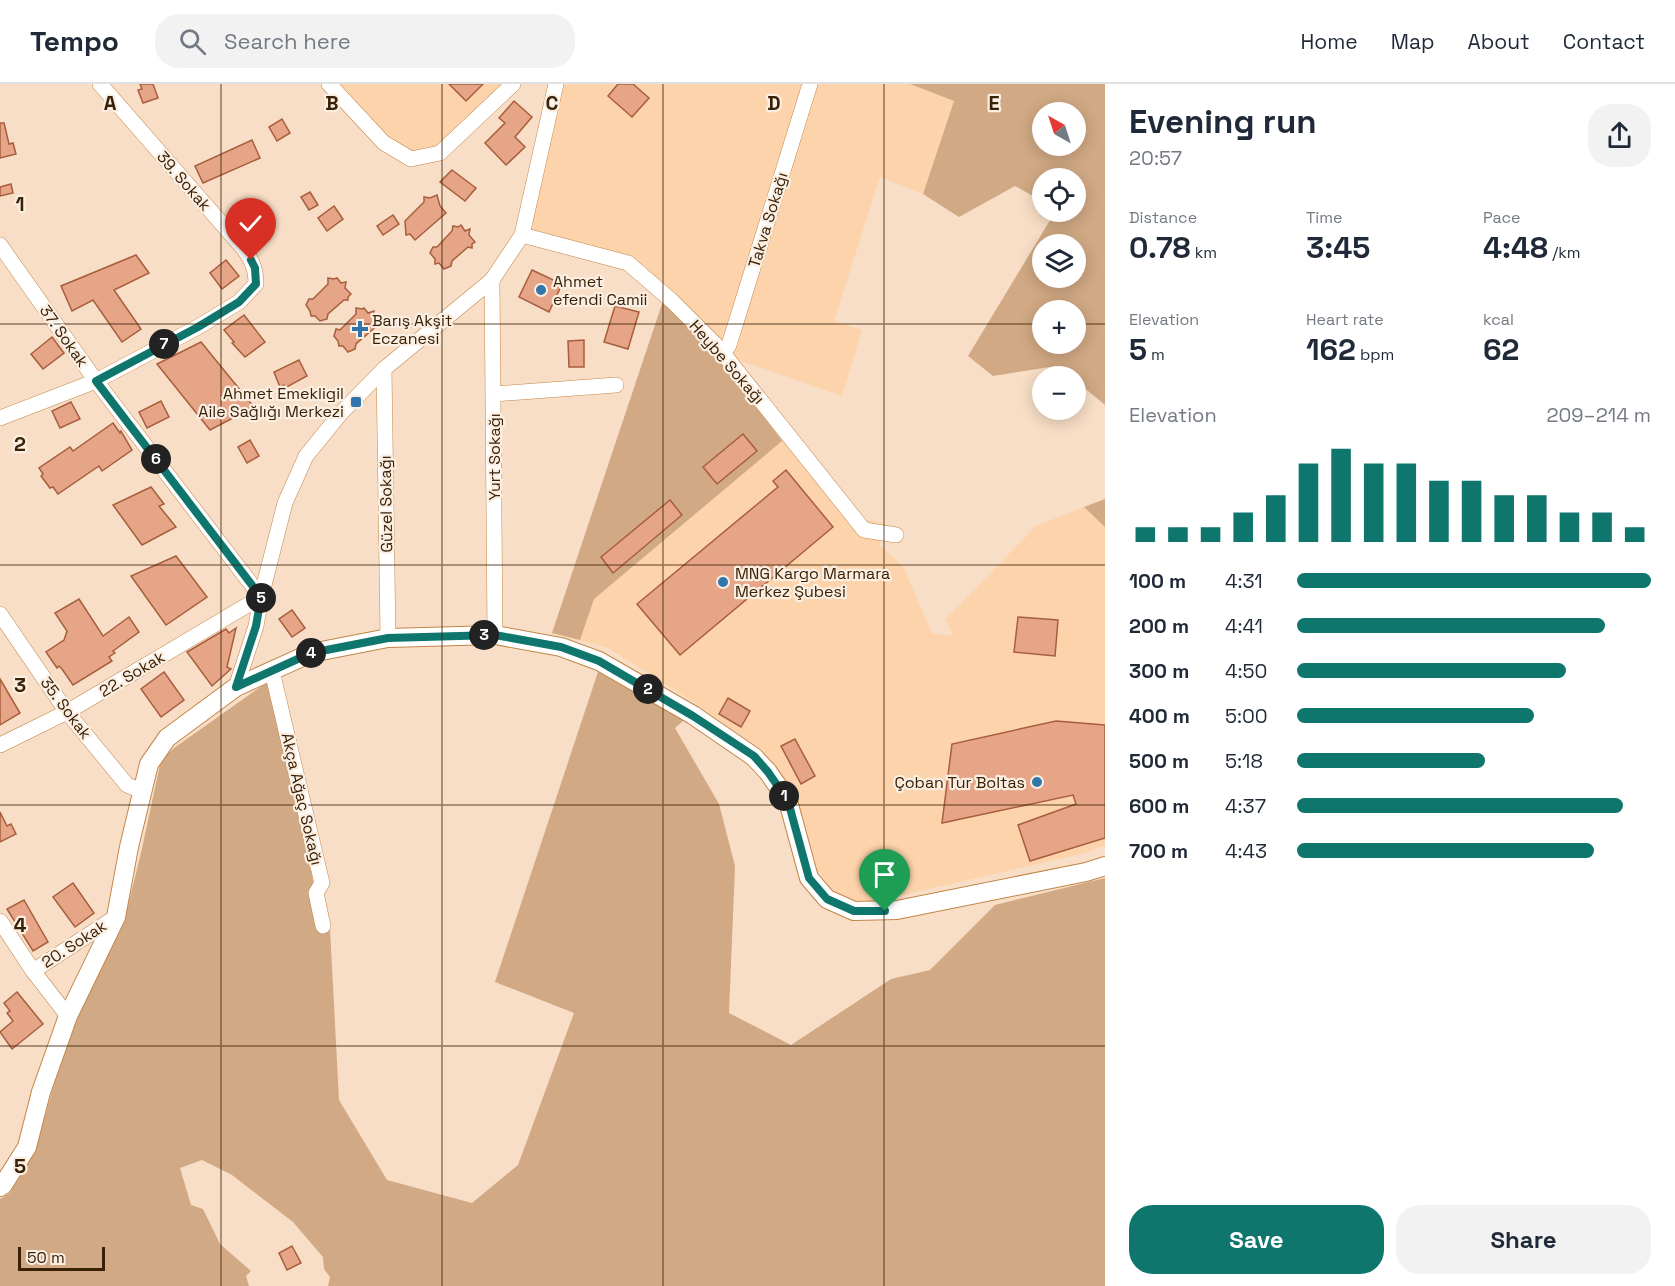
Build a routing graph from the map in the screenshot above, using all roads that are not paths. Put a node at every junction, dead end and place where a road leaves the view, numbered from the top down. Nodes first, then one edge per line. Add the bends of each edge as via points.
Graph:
1 (100, 84) edge
2 (329, 84) edge
3 (513, 84) edge
4 (556, 84) edge
5 (810, 84) edge
6 (522, 235) junction
7 (0, 245) edge
8 (492, 280) junction
9 (723, 354) junction
10 (384, 369) junction
11 (96, 381) junction
12 (616, 385) dead end
13 (494, 394) junction
14 (0, 418) edge
15 (896, 535) dead end
16 (261, 597) junction
17 (0, 614) edge
18 (495, 635) junction
19 (388, 638) junction
20 (272, 671) junction
21 (236, 687) junction
22 (67, 712) junction
23 (0, 745) edge
24 (142, 791) junction
25 (1105, 866) edge
26 (116, 917) junction
27 (0, 921) edge
28 (324, 926) dead end
29 (33, 971) junction
30 (68, 1016) junction
31 (1, 1184) edge

1 - 11 street, 39. Sokak via 243,248 255,268 256,284 219,315
2 - 3 street via 384,143 411,159 440,153
4 - 6 street
5 - 9 street, Takva Sokağı
6 - 8 street
6 - 9 street, Heybe Sokağı via 628,263
7 - 11 street, 37. Sokak
8 - 10 street
8 - 13 street, Yurt Sokağı
9 - 15 street, Heybe Sokağı via 864,530
10 - 16 street via 306,456 285,502
10 - 19 street, Güzel Sokağı
11 - 14 street
11 - 16 street, 37. Sokak
12 - 13 street
13 - 18 street, Yurt Sokağı
16 - 21 street
16 - 22 street, 22. Sokak
17 - 22 street, 35. Sokak
18 - 19 main road
18 - 25 main road via 561,647 599,661 754,756 788,801 809,878 827,899 854,911 897,910
19 - 20 main road via 311,653
20 - 21 main road
20 - 28 street, Akça Ağaç Sokağı via 322,883 315,893
21 - 24 main road via 167,738 149,764
22 - 23 street, 22. Sokak
22 - 24 street, 35. Sokak via 127,785
24 - 26 main road
26 - 29 street, 20. Sokak
26 - 30 main road
27 - 29 street
29 - 30 street
30 - 31 main road via 41,1092 27,1147

